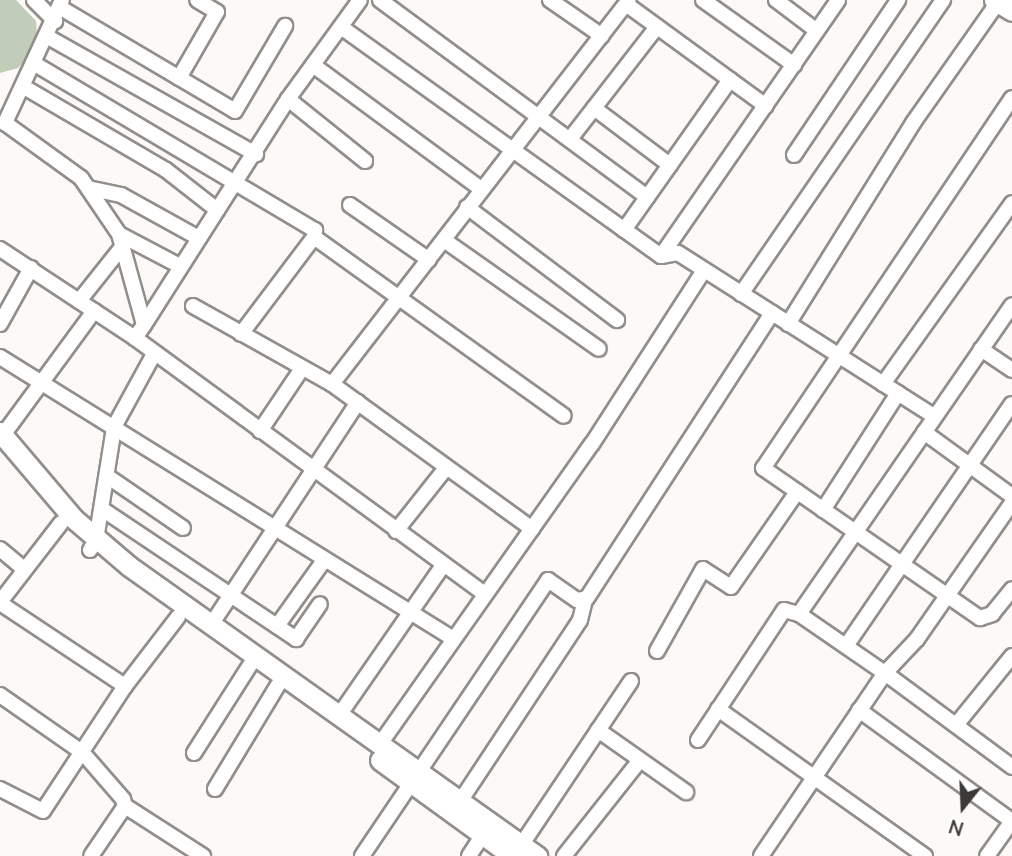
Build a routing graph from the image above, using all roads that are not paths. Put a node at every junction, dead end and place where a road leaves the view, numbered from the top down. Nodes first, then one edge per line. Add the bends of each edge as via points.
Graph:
1 (34, 0) edge
2 (197, 0) edge
3 (360, 0) edge
4 (380, 0) edge
5 (550, 0) edge
6 (703, 0) edge
7 (776, 0) edge
8 (838, 0) edge
9 (898, 0) edge
10 (943, 0) edge
11 (628, 2) edge
12 (1001, 4) edge
13 (59, 10) edge
14 (285, 26) dead end
15 (341, 27) junction
16 (657, 27) junction
17 (817, 31) junction
18 (602, 36) junction
19 (48, 37) junction
20 (35, 64) junction
21 (313, 65) junction
22 (794, 65) junction
23 (178, 78) junction
24 (730, 80) junction
25 (24, 87) junction
26 (1012, 98) edge
27 (288, 99) junction
28 (766, 106) junction
29 (594, 108) junction
30 (5, 116) edge
31 (540, 117) junction
32 (570, 139) junction
33 (511, 152) junction
34 (256, 154) junction
35 (794, 155) dead end
36 (365, 162) dead end
37 (670, 165) junction
38 (238, 183) junction
39 (88, 188) junction
40 (481, 189) junction
41 (647, 197) junction
42 (1012, 203) edge
43 (350, 205) dead end
44 (467, 207) junction
45 (217, 210) junction
46 (624, 230) junction
47 (314, 237) junction
48 (199, 238) junction
49 (121, 240) junction
50 (444, 240) junction
51 (0, 249) edge
52 (661, 256) junction
53 (429, 260) junction
54 (180, 266) junction
55 (32, 268) junction
56 (705, 270) junction
57 (399, 294) junction
58 (741, 294) junction
59 (79, 301) junction
60 (1012, 305) edge
61 (193, 306) dead end
62 (94, 311) junction
63 (772, 313) junction
64 (2, 318) edge
65 (617, 320) dead end
66 (788, 324) junction
67 (144, 325) junction
68 (241, 334) junction
69 (135, 338) junction
70 (599, 349) dead end
71 (981, 349) junction
72 (154, 354) junction
73 (837, 355) junction
74 (0, 357) edge
75 (301, 370) junction
76 (1012, 370) edge
77 (41, 382) junction
78 (332, 384) junction
79 (883, 384) junction
80 (898, 393) junction
81 (358, 402) junction
82 (1012, 404) edge
83 (564, 416) dead end
84 (934, 416) junction
85 (114, 427) junction
86 (260, 431) junction
87 (924, 432) junction
88 (1, 439) edge
89 (969, 466) junction
90 (446, 468) junction
91 (313, 470) junction
92 (107, 476) junction
93 (797, 492) junction
94 (1012, 496) edge
95 (1012, 503) edge
96 (102, 509) junction
97 (823, 510) junction
98 (61, 523) junction
99 (183, 528) dead end
100 (275, 528) junction
101 (532, 529) junction
102 (396, 531) junction
103 (857, 534) junction
104 (93, 545) junction
105 (0, 549) edge
106 (325, 559) junction
107 (443, 565) junction
108 (901, 565) junction
109 (23, 569) junction
110 (1012, 589) edge
111 (485, 594) junction
112 (229, 596) junction
113 (946, 598) junction
114 (585, 600) junction
115 (0, 603) edge
116 (320, 604) dead end
117 (410, 612) junction
118 (799, 614) junction
119 (178, 617) junction
120 (211, 625) junction
121 (276, 626) junction
122 (452, 638) junction
123 (846, 646) junction
124 (657, 651) dead end
125 (1012, 656) edge
126 (250, 666) junction
127 (885, 673) junction
128 (631, 681) dead end
129 (278, 685) junction
130 (125, 686) junction
131 (0, 695) edge
132 (718, 709) junction
133 (859, 710) junction
134 (340, 714) junction
135 (956, 725) junction
136 (597, 730) junction
137 (698, 740) dead end
138 (380, 744) junction
139 (194, 753) dead end
140 (83, 754) junction
141 (640, 760) junction
142 (1012, 767) edge
143 (412, 775) junction
144 (815, 778) junction
145 (0, 789) edge
146 (215, 789) dead end
147 (686, 792) dead end
148 (461, 800) junction
149 (125, 806) junction
150 (484, 834) junction
151 (524, 852) edge
152 (91, 856) edge
153 (203, 856) edge
154 (362, 856) edge
155 (469, 856) edge
156 (564, 856) edge
157 (761, 856) edge
158 (925, 856) edge
159 (987, 856) edge

1 - 13 street
2 - 23 street via 218,12
3 - 15 street
4 - 31 street
5 - 18 street
6 - 22 street
7 - 17 street
8 - 17 street
9 - 35 street
10 - 58 street
11 - 16 street
11 - 18 street
12 - 66 street via 913,123
13 - 19 street
13 - 23 street
14 - 23 street via 235,111
15 - 21 street
15 - 33 street
16 - 24 street
16 - 29 street
17 - 22 street
18 - 31 street
19 - 20 street
19 - 34 street
20 - 25 street
20 - 38 street
21 - 27 street
21 - 40 street
22 - 28 street
24 - 28 street
24 - 37 street
25 - 30 street
25 - 45 street via 166,170
26 - 73 street
27 - 34 street
27 - 36 street
28 - 52 street
29 - 32 street
29 - 37 street
30 - 39 street via 5,123
31 - 32 street
31 - 33 street
32 - 41 street
33 - 40 street
33 - 46 street
34 - 38 street
37 - 41 street
38 - 45 street
38 - 47 street via 315,230
39 - 48 street via 121,195
39 - 49 street
40 - 44 street
41 - 46 street
42 - 79 street
43 - 53 street
44 - 50 street
44 - 65 street
45 - 48 street
46 - 52 street
47 - 57 street
47 - 68 street
48 - 54 street
49 - 54 street
49 - 59 street
49 - 67 street
50 - 53 street
50 - 70 street
51 - 55 street
52 - 56 street via 678,253
53 - 57 street
54 - 67 street
55 - 59 street
55 - 64 street
56 - 58 street
56 - 101 street
57 - 78 street
57 - 83 street
58 - 63 street
59 - 62 street
60 - 71 street
61 - 68 street
62 - 69 street
62 - 77 street
63 - 66 street
63 - 114 street
66 - 73 street
67 - 69 street
68 - 75 street
69 - 72 street
71 - 76 street
71 - 84 street
72 - 85 street
72 - 86 street
73 - 79 street
73 - 93 street via 763,468
74 - 77 street
75 - 78 street
75 - 86 street
77 - 85 street
77 - 88 street
78 - 81 street
79 - 80 street
80 - 84 street
80 - 97 street
81 - 90 street
81 - 91 street
82 - 89 street
84 - 87 street
85 - 92 street
85 - 100 street
86 - 91 street
87 - 89 street
87 - 103 street
88 - 98 main road
88 - 104 main road
89 - 94 street
89 - 108 street
90 - 101 street
90 - 102 street
91 - 100 street
91 - 102 street
92 - 96 street
92 - 99 street
93 - 97 street
93 - 124 street via 731,587 703,569
95 - 113 street
96 - 104 street
96 - 112 street
97 - 103 street
98 - 104 main road
98 - 109 street
100 - 106 street
100 - 112 street
101 - 111 street
102 - 107 street
103 - 108 street
103 - 118 street
104 - 119 main road
104 - 120 main road
105 - 109 street
106 - 117 street
106 - 121 street
107 - 111 street
107 - 117 street
108 - 113 street
108 - 123 street
109 - 115 street
110 - 113 street via 984,618
111 - 122 street
112 - 120 street
112 - 121 street
113 - 127 street
114 - 143 street via 548,580
114 - 148 street via 580,620
115 - 130 street
116 - 121 street via 301,637
117 - 122 street
117 - 134 street
118 - 123 street
118 - 132 street via 784,610
119 - 126 main road
119 - 130 street
120 - 134 main road
122 - 138 street
123 - 127 street
125 - 135 street
126 - 129 main road
126 - 139 street
127 - 133 street
127 - 135 street
128 - 136 street
129 - 143 main road
129 - 146 street
130 - 140 street
131 - 140 street
132 - 137 street
132 - 144 street
133 - 144 street
133 - 159 street via 1012,821
134 - 138 main road
135 - 142 street
136 - 141 street
136 - 151 street
138 - 143 main road
140 - 145 street via 43,811
140 - 149 street
141 - 147 street
141 - 156 street
143 - 148 main road
143 - 150 main road
143 - 154 street
144 - 157 street
144 - 158 street
148 - 151 main road
149 - 152 street
149 - 153 street
150 - 151 main road
150 - 155 street

